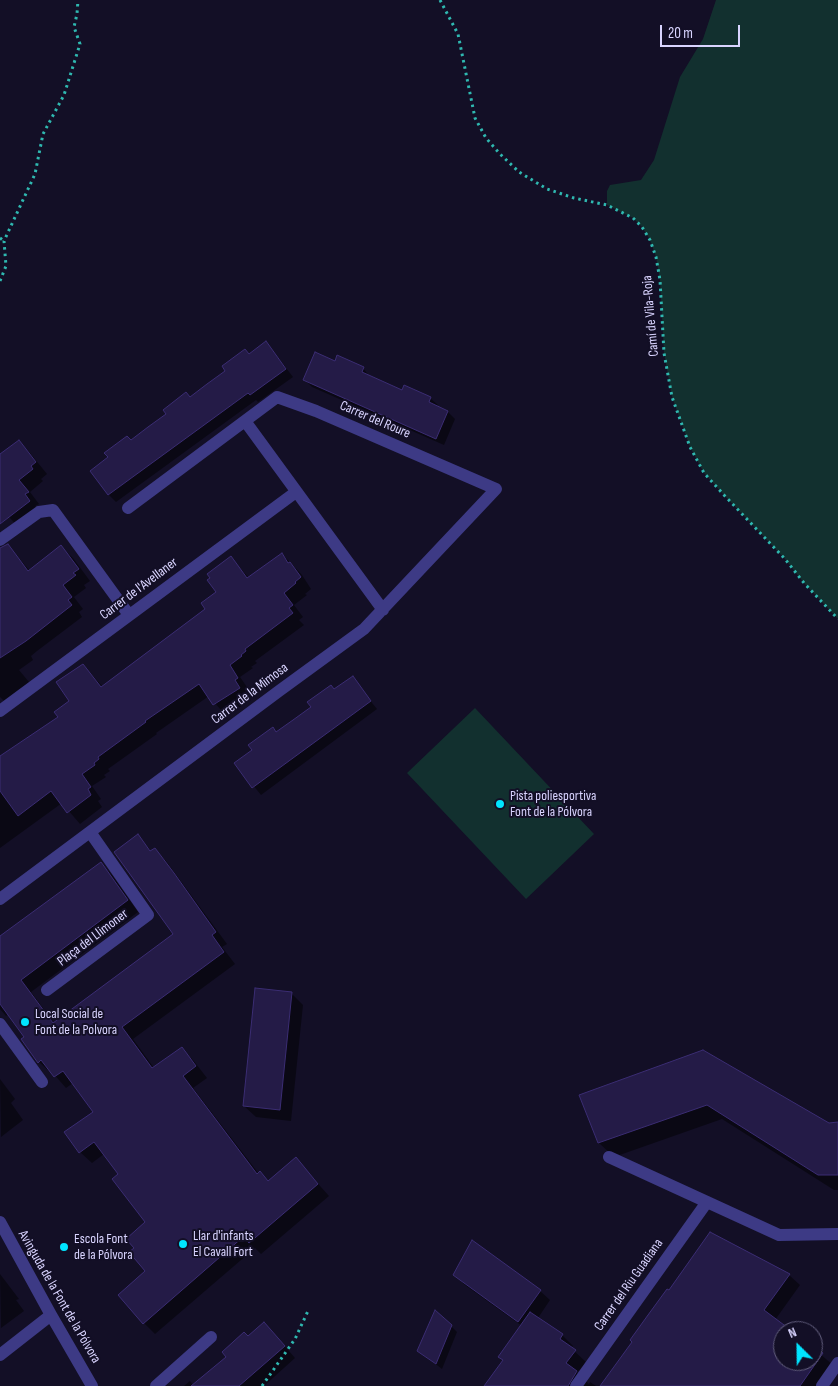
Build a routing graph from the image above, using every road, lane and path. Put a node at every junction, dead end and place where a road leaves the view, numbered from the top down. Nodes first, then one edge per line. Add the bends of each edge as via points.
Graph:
1 (78, 0) edge
2 (440, 0) edge
3 (0, 238) edge
4 (4, 241) junction
5 (0, 281) edge
6 (245, 421) junction
7 (496, 489) joint
8 (296, 492) junction
9 (128, 508) dead end
10 (0, 540) edge
11 (383, 610) junction
12 (129, 615) junction
13 (838, 618) edge
14 (0, 711) edge
15 (90, 832) junction
16 (0, 899) edge
17 (47, 990) dead end
18 (0, 1024) edge
19 (42, 1082) dead end
20 (609, 1157) dead end
21 (707, 1202) junction
22 (0, 1222) edge
23 (838, 1234) edge
24 (308, 1310) dead end
25 (51, 1316) junction
26 (211, 1337) dead end
27 (0, 1355) edge
28 (838, 1363) edge
29 (92, 1386) edge
30 (156, 1386) edge
31 (262, 1386) edge
32 (576, 1386) edge
33 (822, 1386) edge

1 - 4 path via 74,27 80,44 64,95 43,134 35,174
2 - 13 path, Camí de Vila-Roja via 458,34 475,118 500,154 519,172 547,189 607,205 633,218 642,227 656,257 664,353 672,396 690,447 704,473
3 - 4 path
4 - 5 path via 6,266
6 - 7 street, Carrer del Roure via 277,397
6 - 8 street
6 - 9 street, Carrer del Roure
7 - 11 street, Carrer de la Mimosa
8 - 11 street
8 - 12 street, Carrer de l'Avellaner
10 - 12 street via 39,512 53,510
11 - 15 street, Carrer de la Mimosa via 364,629
12 - 14 street, Carrer de l'Avellaner
15 - 16 street, Carrer de la Mimosa
15 - 17 street, Plaça del Llimoner via 148,915
18 - 19 street
20 - 21 street
21 - 23 street via 779,1235
21 - 32 street, Carrer del Riu Guadiana
22 - 25 street, Avinguda de la Font de la Pólvora
24 - 31 path via 294,1339
25 - 27 street
25 - 29 street, Avinguda de la Font de la Pólvora
26 - 30 street
28 - 33 street

